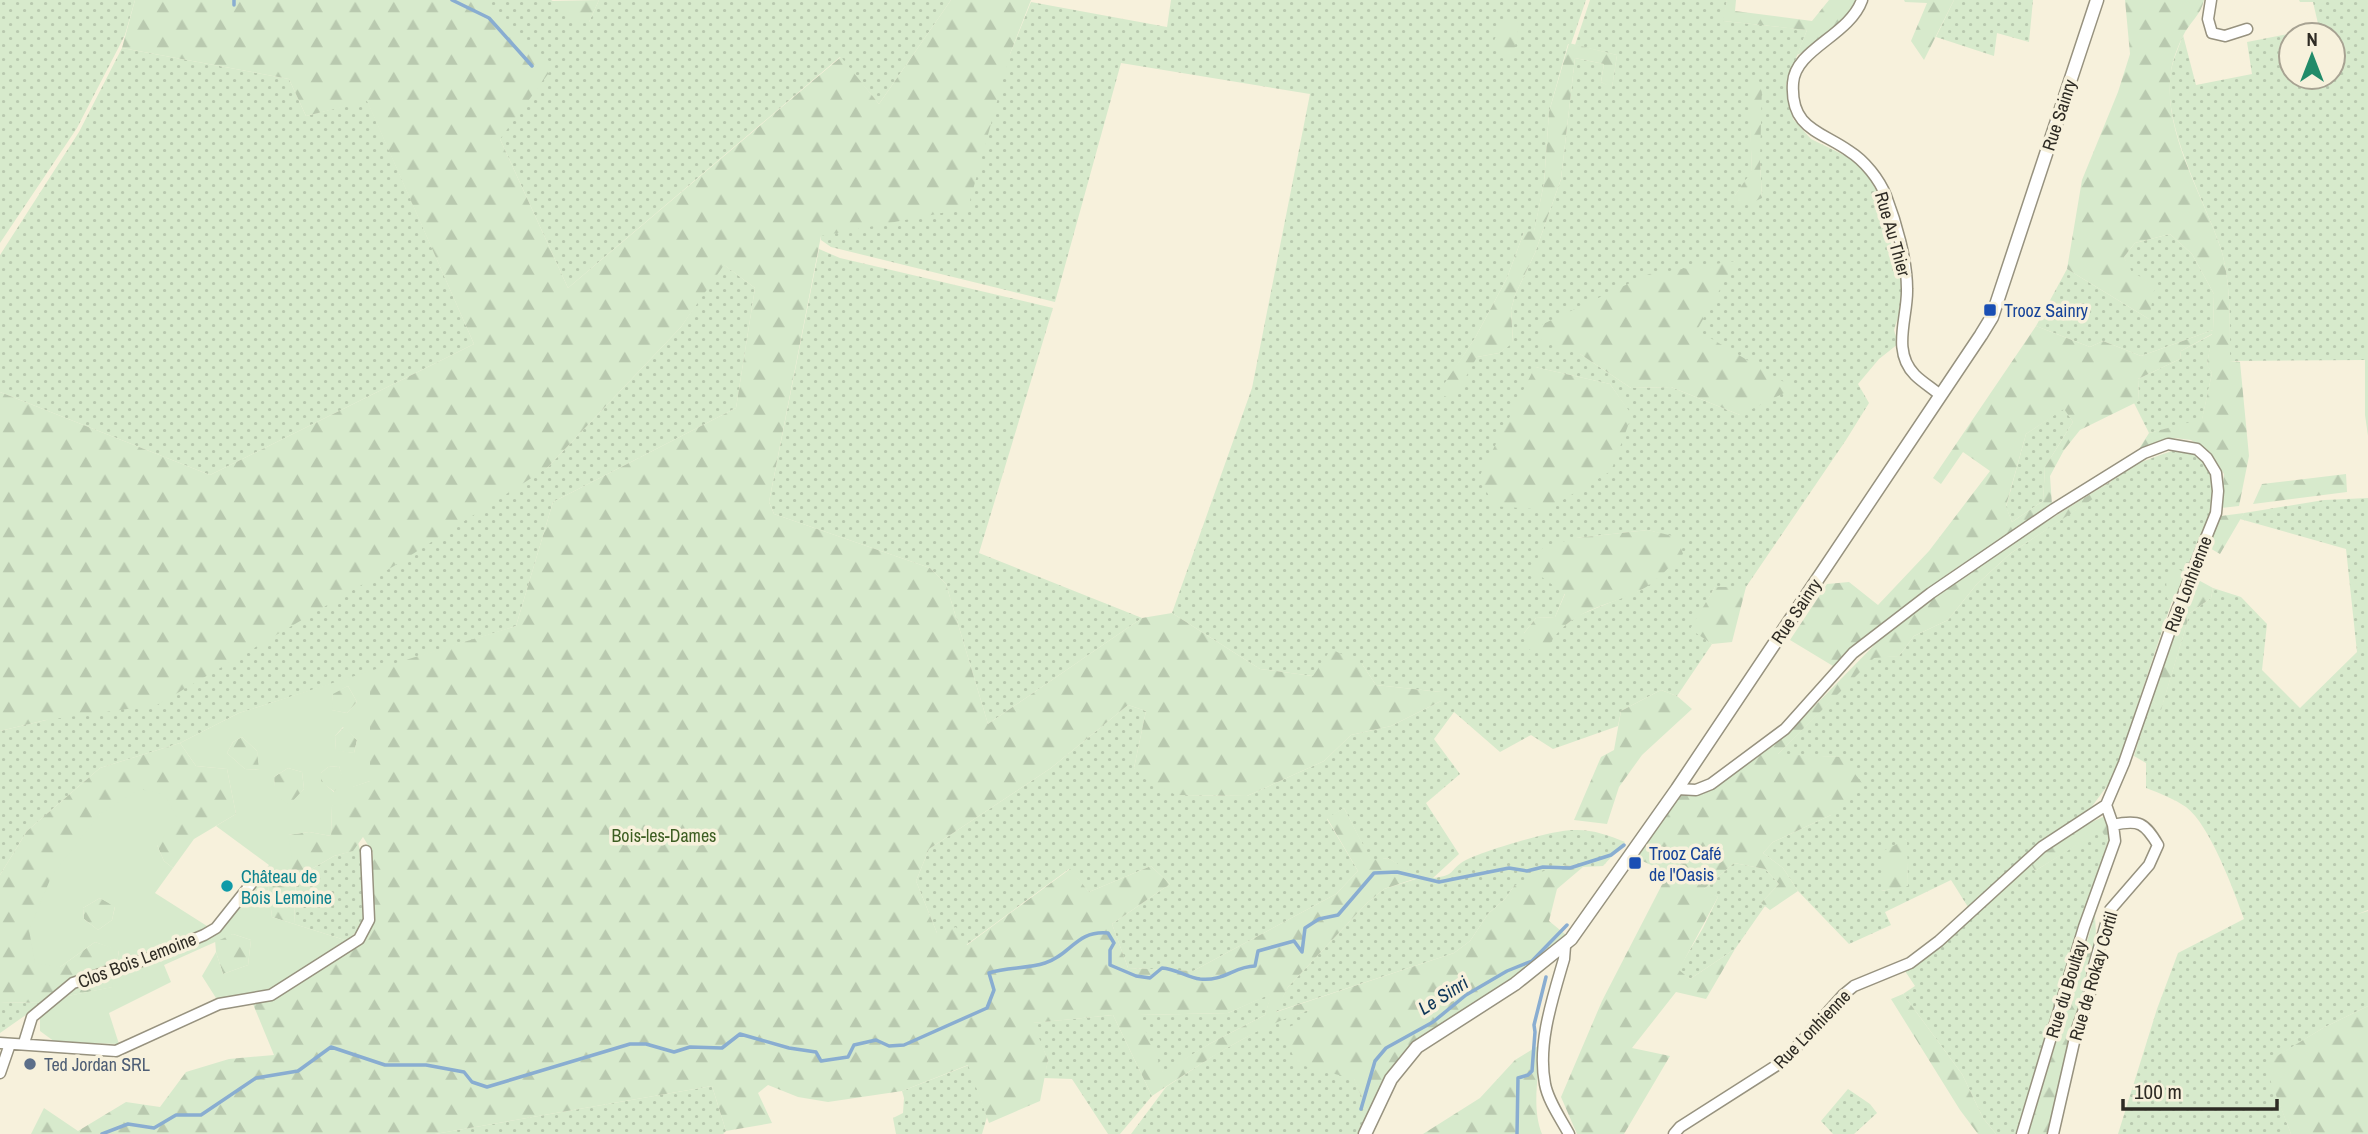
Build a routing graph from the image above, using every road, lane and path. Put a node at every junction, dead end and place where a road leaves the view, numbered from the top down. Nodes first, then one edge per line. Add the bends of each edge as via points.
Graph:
1 (1862, 0) edge
2 (2097, 0) edge
3 (2211, 0) edge
4 (2247, 29) dead end
5 (1940, 395) junction
6 (1677, 789) junction
7 (2106, 805) junction
8 (2113, 825) junction
9 (366, 851) dead end
10 (251, 876) dead end
11 (1565, 946) junction
12 (5, 1043) edge
13 (24, 1043) junction
14 (0, 1073) edge
15 (1366, 1134) edge
16 (1569, 1134) edge
17 (1674, 1134) edge
18 (2022, 1134) edge
19 (2053, 1134) edge

1 - 5 street, Rue Au Thier via 1847,25 1807,55 1793,81 1795,106 1809,129 1850,151 1867,166 1885,194 1906,268 1903,355 1913,374
2 - 5 street, Rue Sainry via 1992,317
3 - 4 street via 2208,19 2212,33 2225,36
5 - 6 street, Rue Sainry
6 - 7 street, Rue Lonhienne via 1696,790 1711,784 1785,729 1853,653 2023,529 2144,453 2168,444 2183,445 2197,449 2216,473 2216,513
6 - 11 street, Rue Sainry
7 - 8 street, Rue du Boultay
7 - 17 street, Rue Lonhienne via 2042,847 1910,962 1854,986 1785,1060
8 - 18 street, Rue du Boultay via 2115,841
8 - 19 street, Rue de Rokay Cortil via 2136,822 2149,829 2158,845 2149,865 2110,910
9 - 13 street via 369,920 359,939 271,995 219,1004 117,1051
10 - 13 street, Clos Bois Lemoine via 251,884 216,928 144,960 73,983 32,1017
11 - 15 street, Rue Sainry via 1417,1048 1391,1079
11 - 16 street via 1545,1038 1544,1065 1545,1086
12 - 13 street
12 - 14 street

